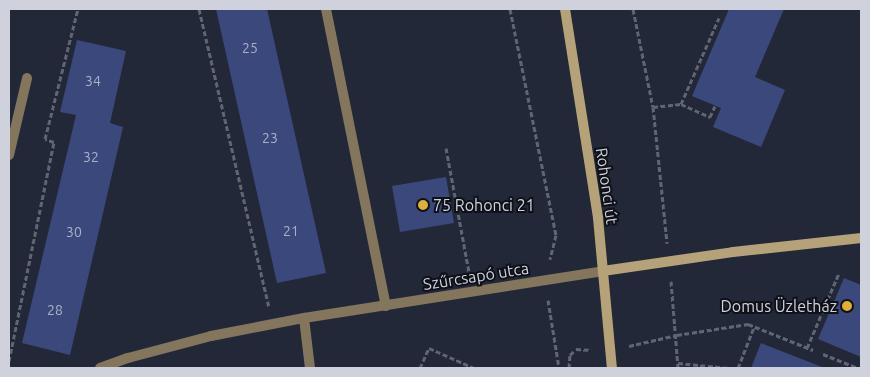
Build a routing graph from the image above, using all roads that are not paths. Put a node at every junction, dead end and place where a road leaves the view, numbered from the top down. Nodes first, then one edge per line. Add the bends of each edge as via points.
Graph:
1 (326, 9) edge
2 (565, 9) edge
3 (28, 78) dead end
4 (9, 155) edge
5 (861, 238) edge
6 (603, 272) junction
7 (386, 306) junction
8 (304, 318) junction
9 (100, 368) edge
10 (310, 368) edge
11 (612, 368) edge

1 - 7 street
2 - 6 main road, Rohonci út via 598,218
3 - 4 street
5 - 6 main road, Szűrcsapó utca
6 - 7 street, Szűrcsapó utca
6 - 11 main road, Rohonci út
7 - 8 street, Szűrcsapó utca
8 - 9 street, Szűrcsapó utca via 211,336
8 - 10 street

